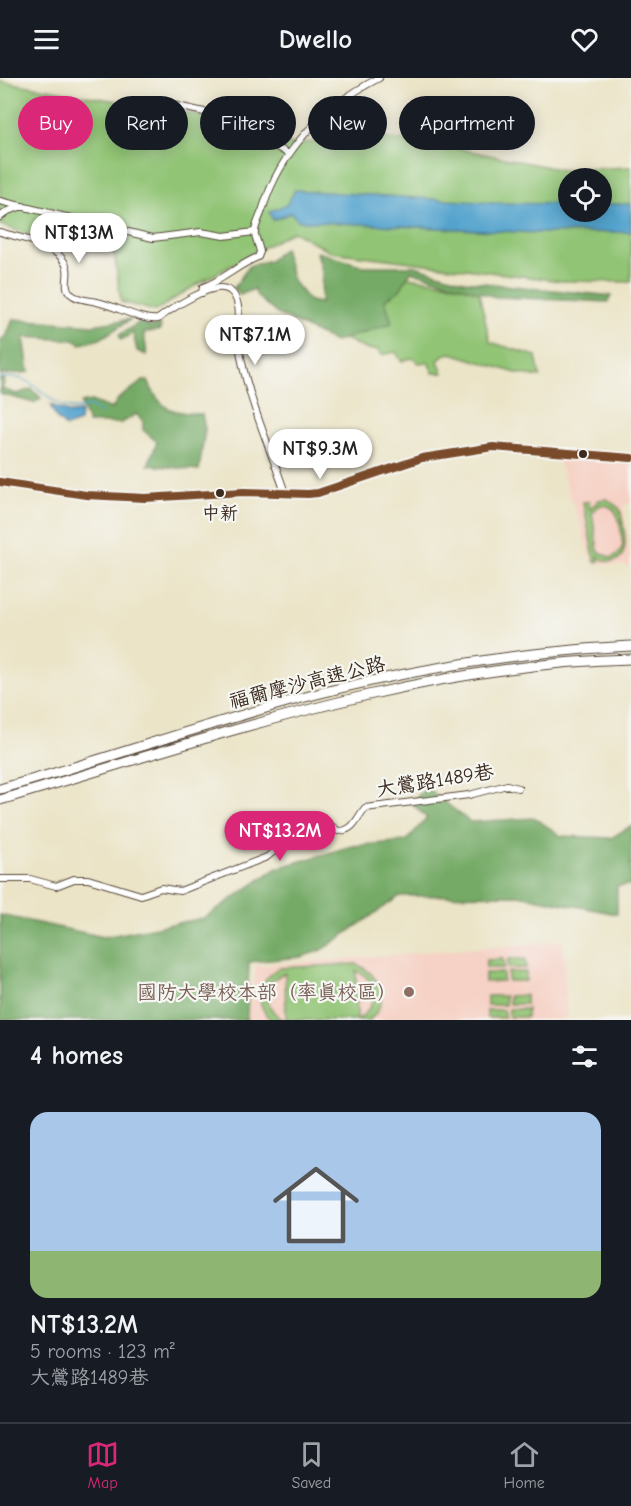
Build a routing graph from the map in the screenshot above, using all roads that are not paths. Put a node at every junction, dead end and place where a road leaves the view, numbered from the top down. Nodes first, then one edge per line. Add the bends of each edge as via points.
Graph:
1 (378, 78) edge
2 (188, 109) edge
3 (287, 153) junction
4 (0, 201) edge
5 (30, 206) junction
6 (0, 218) edge
7 (0, 232) edge
8 (254, 232) junction
9 (202, 293) junction
10 (631, 458) edge
11 (0, 482) edge
12 (285, 493) junction
13 (631, 646) edge
14 (631, 659) edge
15 (518, 788) dead end
16 (0, 789) edge
17 (0, 800) edge
18 (0, 879) edge

1 - 3 street via 321,117
2 - 3 street via 222,116
3 - 8 street
4 - 5 street
5 - 6 street via 16,207
5 - 8 street via 153,238 201,232 224,236
7 - 9 street via 44,246 56,254 66,266 67,287 76,298 154,320
8 - 9 street via 258,257 203,287
9 - 12 street via 220,288 229,290 236,299 244,371
10 - 12 street via 493,447 422,458 318,493
11 - 12 street via 86,495 145,498
13 - 16 highway, 福爾摩沙高速公路 via 546,652 371,682 288,702
14 - 17 highway, 福爾摩沙高速公路 via 549,664 374,693
15 - 18 street, 大鶯路1489巷 via 507,785 469,795 365,808 346,831 338,831 326,822 306,825 267,857 180,891 162,888 141,895 88,879 56,886

